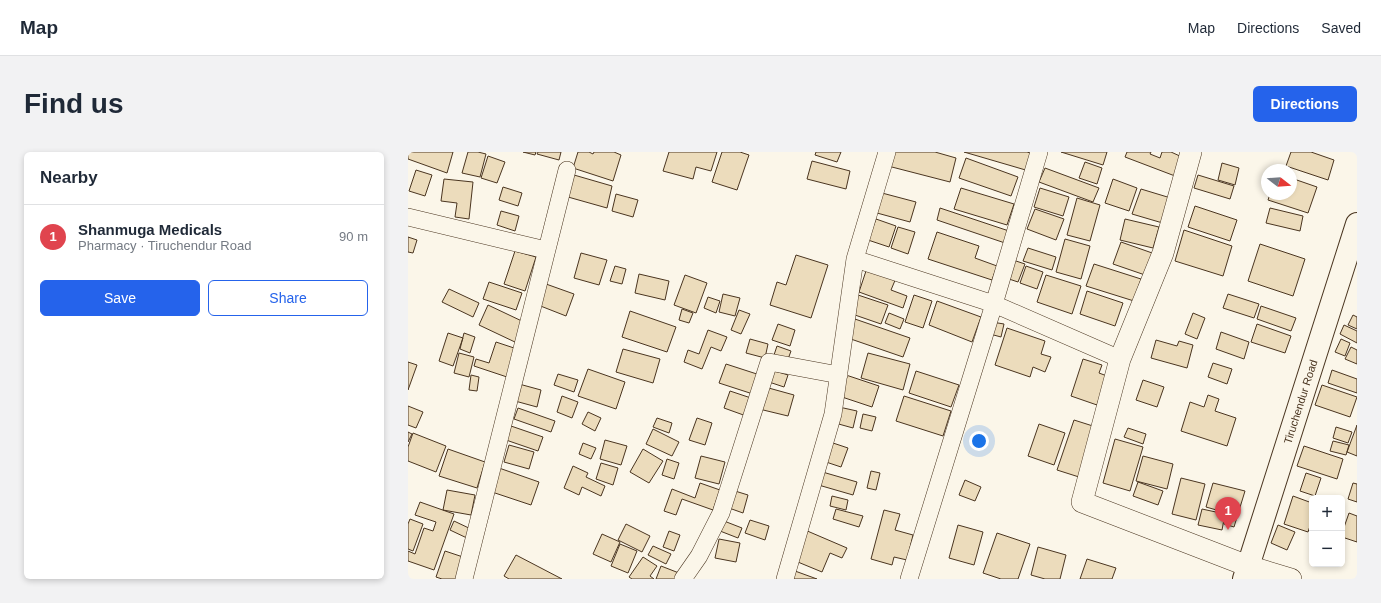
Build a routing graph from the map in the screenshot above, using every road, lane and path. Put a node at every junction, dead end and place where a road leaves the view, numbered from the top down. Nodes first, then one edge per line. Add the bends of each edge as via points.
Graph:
1 (887, 152) edge
2 (1039, 152) edge
3 (1191, 152) edge
4 (567, 170) dead end
5 (408, 217) edge
6 (1357, 224) edge
7 (546, 250) junction
8 (855, 260) junction
9 (994, 304) junction
10 (1120, 359) junction
11 (839, 375) junction
12 (1246, 572) edge
13 (464, 579) edge
14 (685, 579) edge
15 (785, 579) edge
16 (910, 579) edge
17 (1291, 579) edge

1 - 8 street
2 - 9 street
3 - 10 street via 1163,253
4 - 7 street
5 - 7 street
6 - 12 main road, Tiruchendur Road
7 - 13 street
8 - 9 street
8 - 11 street
9 - 10 street
9 - 16 street
10 - 12 street via 1082,502
11 - 14 street via 769,362 721,513
11 - 15 street via 833,414
12 - 17 street

